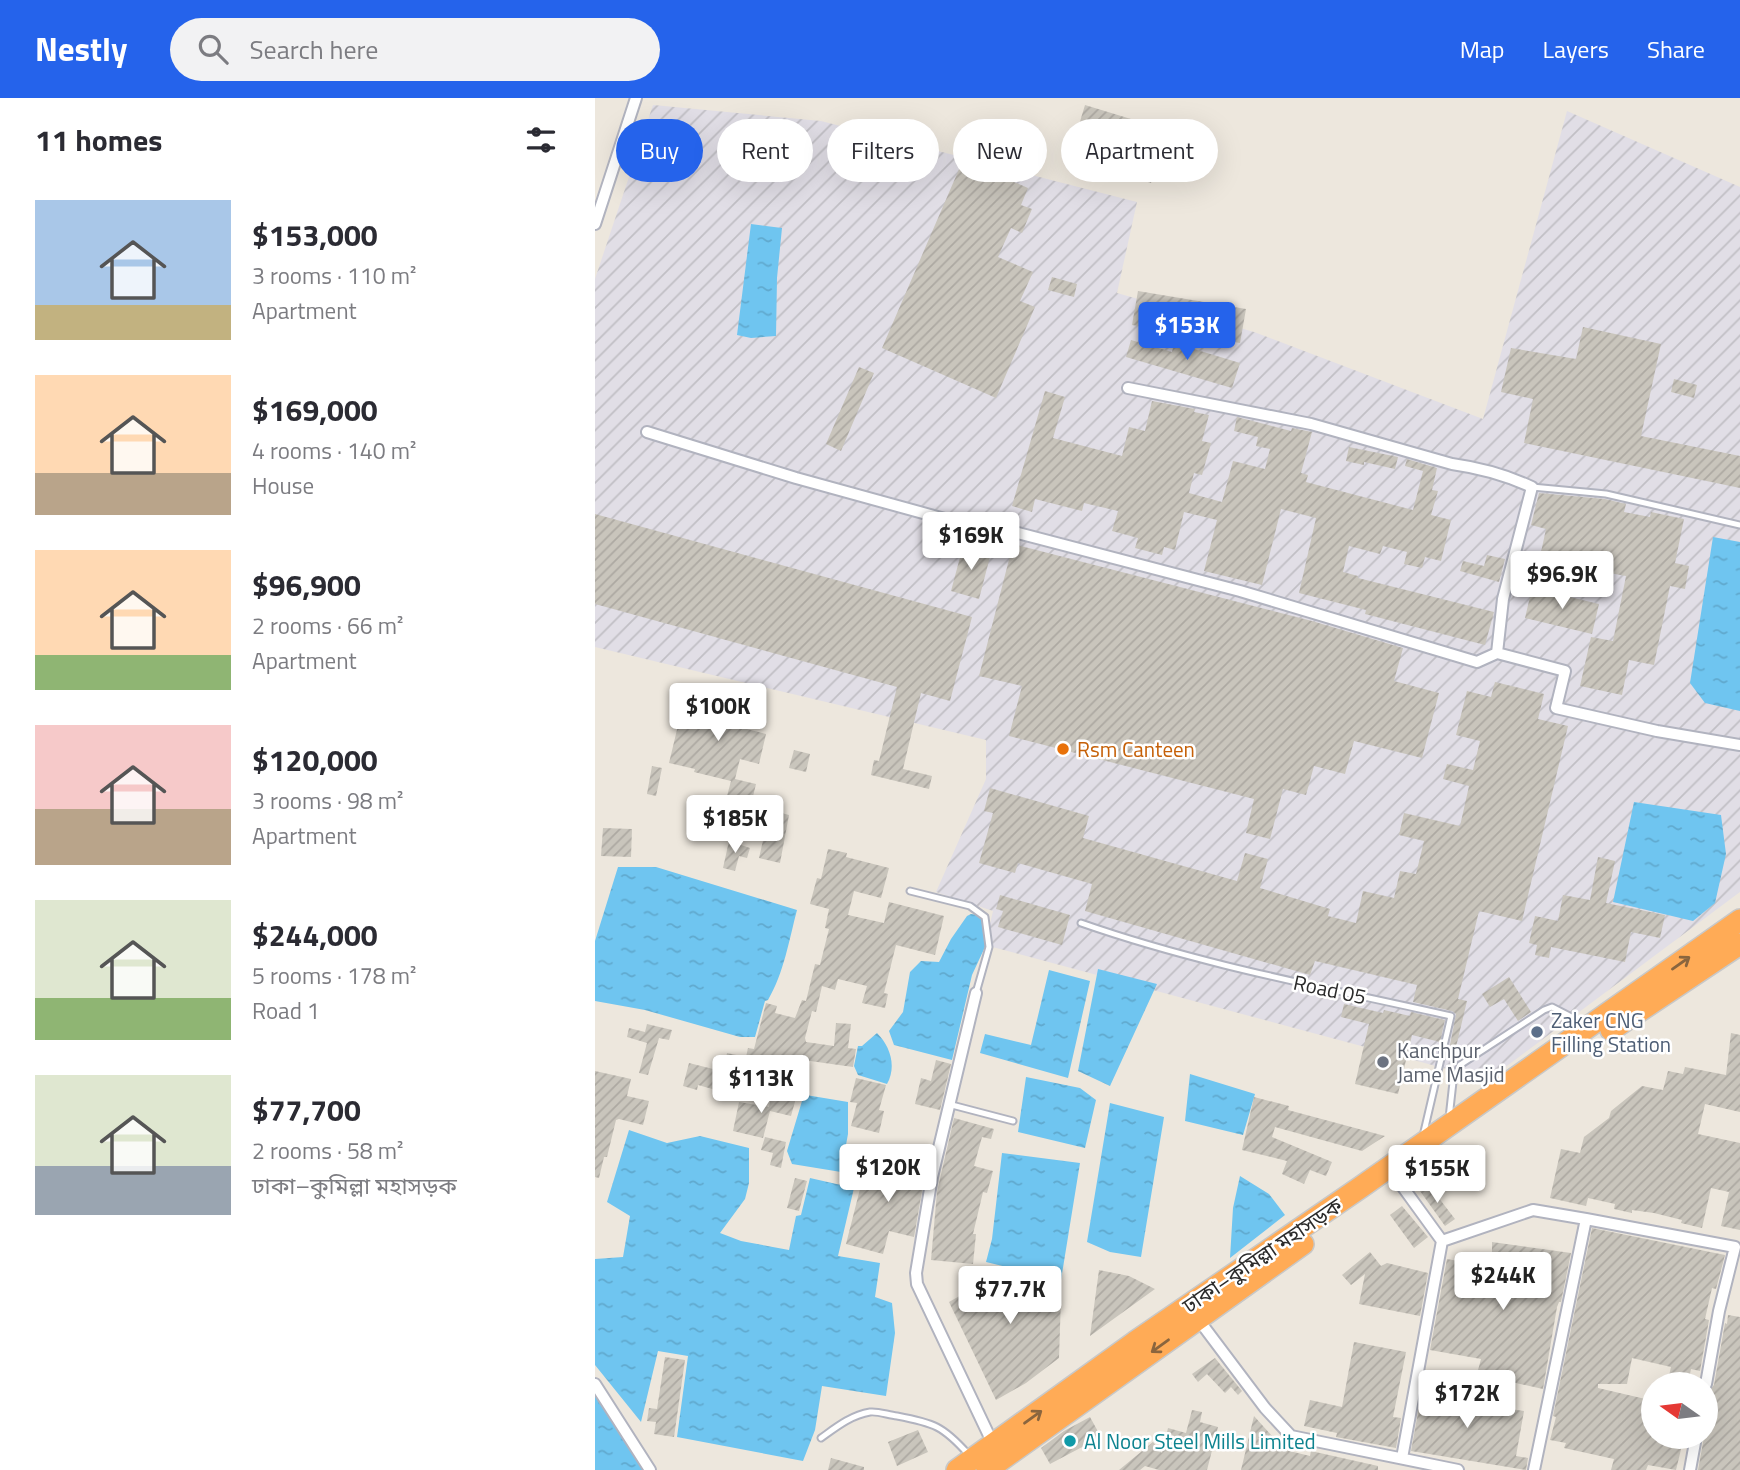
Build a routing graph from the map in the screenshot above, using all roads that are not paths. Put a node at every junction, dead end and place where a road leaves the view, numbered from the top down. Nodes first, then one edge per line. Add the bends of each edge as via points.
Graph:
1 (636, 98) edge
2 (595, 224) edge
3 (1128, 388) dead end
4 (647, 432) dead end
5 (1532, 487) junction
6 (1740, 525) edge
7 (1497, 653) junction
8 (1740, 745) edge
9 (909, 891) dead end
10 (1740, 920) edge
11 (1081, 923) dead end
12 (1740, 944) edge
13 (976, 993) joint
14 (1591, 1027) junction
15 (948, 1104) junction
16 (1013, 1121) dead end
17 (1449, 1126) junction
18 (1420, 1146) junction
19 (1397, 1178) junction
20 (1331, 1215) junction
21 (1586, 1219) junction
22 (1442, 1241) junction
23 (1737, 1247) edge
24 (1198, 1319) junction
25 (1708, 1372) edge
26 (595, 1384) edge
27 (821, 1438) dead end
28 (994, 1446) junction
29 (1694, 1449) edge
30 (1402, 1458) junction
31 (980, 1467) edge
32 (650, 1470) edge
33 (1458, 1470) edge
34 (1534, 1470) edge
35 (1690, 1470) edge

1 - 2 street
3 - 5 street via 1311,424 1476,467
4 - 7 street via 992,533 1014,532 1227,587 1477,662
5 - 6 lane via 1606,494
5 - 7 street via 1503,599
7 - 8 street via 1565,671 1556,708
9 - 13 lane via 970,906 985,917 989,947
14 -> 10 highway, ঢাকা–কুমিল্লা মহাসড়ক
11 - 18 lane, Road 05 via 1234,968 1451,1016
12 - 19 highway, ঢাকা–কুমিল্লা মহাসড়ক
13 - 15 street
14 - 17 highway, ঢাকা–কুমিল্লা মহাসড়ক
14 - 17 lane via 1552,1007 1461,1065 1453,1082
15 - 16 lane
15 - 28 street via 916,1273
17 - 18 highway, ঢাকা–কুমিল্লা মহাসড়ক
18 - 20 highway, ঢাকা–কুমিল্লা মহাসড়ক
19 - 20 highway, ঢাকা–কুমিল্লা মহাসড়ক
19 - 22 street
20 - 24 highway, ঢাকা–কুমিল্লা মহাসড়ক
28 -> 20 highway, ঢাকা–কুমিল্লা মহাসড়ক via 1135,1342
21 - 22 street via 1533,1210
21 - 23 street
21 - 34 street
22 - 30 street
23 - 25 street
24 - 30 street via 1291,1436
24 -> 31 highway, ঢাকা–কুমিল্লা মহাসড়ক
26 - 32 street
27 - 31 lane via 872,1412 922,1421 950,1434
28 - 31 highway, ঢাকা–কুমিল্লা মহাসড়ক
29 - 35 street
30 - 33 street

